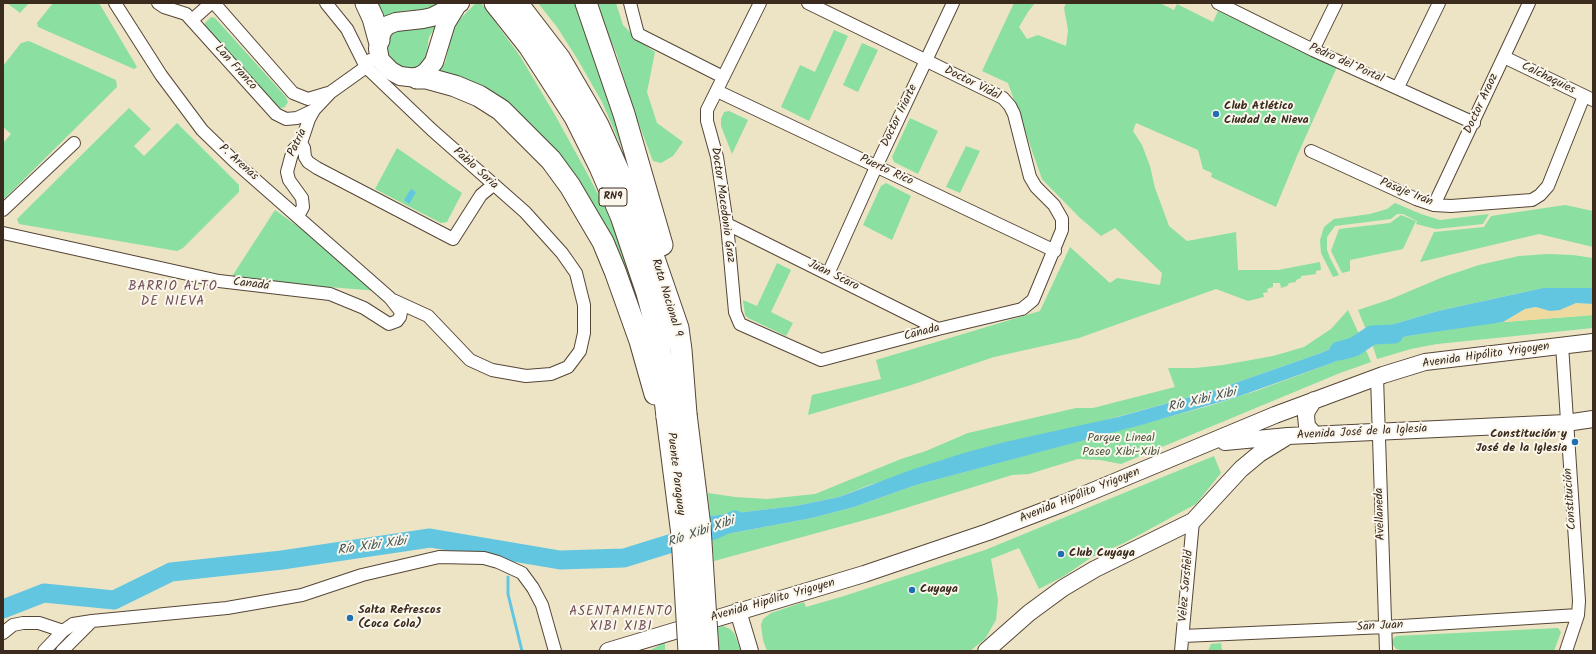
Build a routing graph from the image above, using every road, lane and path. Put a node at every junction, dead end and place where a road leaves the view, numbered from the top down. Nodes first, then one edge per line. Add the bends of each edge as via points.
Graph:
1 (115, 3) edge
2 (158, 3) edge
3 (211, 3) edge
4 (214, 3) edge
5 (326, 3) edge
6 (366, 3) edge
7 (495, 3) edge
8 (518, 3) edge
9 (586, 3) edge
10 (630, 3) edge
11 (760, 3) edge
12 (808, 3) edge
13 (953, 3) edge
14 (1218, 3) edge
15 (1336, 3) edge
16 (1439, 3) edge
17 (1530, 3) edge
18 (459, 4) edge
19 (192, 20) junction
20 (378, 45) junction
21 (1313, 50) junction
22 (1504, 57) junction
23 (926, 60) junction
24 (366, 67) junction
25 (408, 77) junction
26 (723, 77) junction
27 (1398, 87) junction
28 (717, 91) junction
29 (331, 92) junction
30 (1588, 98) edge
31 (314, 110) junction
32 (1474, 123) junction
33 (74, 143) dead end
34 (301, 143) junction
35 (1311, 151) dead end
36 (876, 167) junction
37 (493, 185) junction
38 (1434, 205) junction
39 (3, 210) edge
40 (298, 216) junction
41 (727, 224) junction
42 (1062, 230) joint
43 (3, 233) edge
44 (1054, 251) junction
45 (828, 274) junction
46 (390, 298) junction
47 (740, 324) joint
48 (678, 328) junction
49 (938, 329) junction
50 (1593, 342) edge
51 (1562, 345) junction
52 (1377, 377) junction
53 (1314, 400) junction
54 (1275, 415) junction
55 (677, 416) junction
56 (1593, 420) edge
57 (1566, 423) junction
58 (1379, 432) junction
59 (1315, 435) junction
60 (1288, 436) junction
61 (1249, 440) junction
62 (1209, 444) junction
63 (1241, 469) junction
64 (1193, 521) junction
65 (738, 611) junction
66 (1578, 615) junction
67 (92, 621) junction
68 (1385, 627) junction
69 (63, 631) junction
70 (3, 633) edge
71 (658, 635) junction
72 (1183, 636) junction
73 (44, 651) edge
74 (62, 651) edge
75 (554, 651) edge
76 (608, 651) edge
77 (637, 651) edge
78 (689, 651) edge
79 (708, 651) edge
80 (750, 651) edge
81 (986, 651) edge
82 (1181, 651) edge
83 (1386, 651) edge
84 (1566, 651) edge

1 - 40 street, P. Arenas via 161,75 202,130
2 - 19 street, Lan Franco via 186,14
3 - 19 street
4 - 29 street via 293,93 308,99
5 - 24 street, Pablo Soria via 347,29
6 - 20 highway via 373,18
7 - 55 highway, Ruta Nacional 9 / RN9 via 529,46 575,117 600,167 621,216 647,293
8 - 48 highway, Ruta Nacional 9 / RN9 via 560,59 598,124 644,232
9 - 48 highway via 647,189 670,280
10 - 26 street via 638,34
11 - 26 street, Doctor Macedonio Graz
12 - 23 street, Doctor Vidal
13 - 23 street, Doctor Iriarte
14 - 21 street, Pedro del Portal
15 - 21 street
16 - 27 street
17 - 22 street, Doctor Araoz
18 - 20 main road via 428,18 388,25 383,30
18 - 25 main road via 446,23 434,62 426,72
19 - 31 street, Lan Franco via 276,114 286,118 297,118
20 - 24 street
20 - 25 main road via 380,60 385,66
21 - 27 street, Pedro del Portal
22 - 30 street, Calchaquies
22 - 32 street, Doctor Araoz
23 - 36 street, Doctor Iriarte
23 - 42 street, Doctor Vidal via 1003,98 1010,106 1030,177 1036,188 1054,205 1062,219
24 - 25 street via 377,72
24 - 29 street, Patria
24 - 37 street, Pablo Soria
25 - 55 highway via 426,78 479,96 501,110 551,160 570,186 603,242 640,341 655,396
26 - 28 street, Doctor Macedonio Graz
27 - 32 street, Pedro del Portal
28 - 36 street, Puerto Rico
28 - 41 street, Doctor Macedonio Graz via 707,110 706,121 717,157
29 - 31 street, Patria
30 - 38 street, Pasaje Irán via 1548,186 1540,195 1532,200
31 - 34 street, Patria
32 - 38 street, Doctor Araoz
33 - 39 street
34 - 37 street via 308,162 317,168 453,239 481,195
34 - 40 street, Patria via 290,157 287,172 289,180 302,198
35 - 38 street, Pasaje Irán
36 - 44 street, Puerto Rico
36 - 45 street, Doctor Iriarte
37 - 46 street, Pablo Soria via 525,212 562,253 576,274 584,305 584,333 580,351 568,367 551,374 526,376 492,370 470,360 428,316
40 - 46 street, P. Arenas
41 - 45 street, Juan Scaro
41 - 47 street, Doctor Macedonio Graz via 735,312
42 - 44 street, Canada
43 - 46 street, Canadá via 219,281 330,294 364,308 389,324 397,321 401,312
44 - 49 street, Canada via 1033,300 1022,309
45 - 49 street, Juan Scaro
47 - 49 street, Canada via 821,360
48 - 55 highway, Ruta Nacional 9 / RN9 via 681,350
50 - 51 main road, Avenida Hipólito Yrigoyen
51 - 52 main road, Avenida Hipólito Yrigoyen via 1425,362
51 - 57 street, Constitución
52 - 53 main road, Avenida Hipólito Yrigoyen
52 - 58 street, Avellaneda
53 - 54 main road, Avenida Hipólito Yrigoyen
53 - 59 main road via 1306,416 1307,426
54 - 61 main road via 1258,427
54 - 62 main road, Avenida Hipólito Yrigoyen
55 - 78 highway, Puente Paraguay / RN9, bridge
55 - 79 highway, Ruta Nacional 9 / RN9, bridge via 700,527
56 - 57 main road, Avenida José de la Iglesia
57 - 58 main road, Avenida José de la Iglesia
57 - 66 street, Constitución
58 - 59 main road, Avenida José de la Iglesia
58 - 68 street, Avellaneda
59 - 60 main road, Avenida José de la Iglesia
60 - 61 main road
60 - 63 main road, Avenida José de la Iglesia
61 - 62 main road
61 - 63 main road
62 - 65 main road, Avenida Hipólito Yrigoyen via 988,532 864,574
63 - 64 main road, Avenida José de la Iglesia
64 - 72 street, Velez Sarsfield
64 - 81 main road, Avenida José de la Iglesia via 1095,569 1063,588 1029,613
65 - 71 main road, Avenida Hipólito Yrigoyen
65 - 80 main road
66 - 68 street, San Juan
66 - 84 street, Constitución
67 - 69 street via 73,624
67 - 74 street
67 - 75 street via 227,608 302,595 362,575 439,557 484,558 522,572 542,605
68 - 72 street, San Juan
68 - 83 street, Avellaneda
69 - 70 street via 39,623 23,623 13,625
69 - 73 street
71 - 76 main road, Avenida Hipólito Yrigoyen
71 - 77 main road
72 - 82 street, Velez Sarsfield

